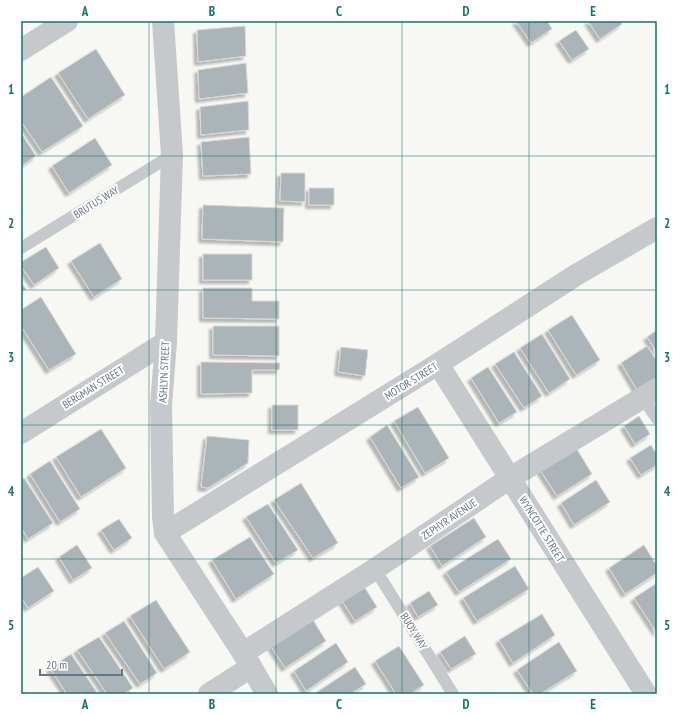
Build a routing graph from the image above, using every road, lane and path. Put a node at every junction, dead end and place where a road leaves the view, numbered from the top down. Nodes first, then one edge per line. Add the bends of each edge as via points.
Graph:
1 (66, 21) edge
2 (163, 21) edge
3 (21, 50) edge
4 (172, 155) junction
5 (657, 228) edge
6 (21, 248) edge
7 (166, 342) junction
8 (438, 364) junction
9 (650, 393) edge
10 (657, 419) edge
11 (21, 433) edge
12 (510, 478) junction
13 (165, 533) junction
14 (375, 569) junction
15 (247, 660) junction
16 (209, 694) edge
17 (267, 694) edge
18 (453, 694) edge
19 (646, 694) edge

1 - 3 street
2 - 4 street, ASHLYN STREET
4 - 6 lane, BRUTUS WAY
4 - 7 street, ASHLYN STREET
5 - 8 street, MOTOR STREET via 576,275
7 - 11 street, BERGMAN STREET
7 - 13 street, ASHLYN STREET via 161,405
8 - 12 street, WYNCOTTE STREET
8 - 13 street, MOTOR STREET
9 - 10 lane
9 - 12 street, ZEPHYR AVENUE
12 - 14 street, ZEPHYR AVENUE
12 - 19 street, WYNCOTTE STREET
13 - 15 street, ASHLYN STREET
14 - 15 street, ZEPHYR AVENUE
14 - 18 lane, BUOY WAY
15 - 16 street, ZEPHYR AVENUE
15 - 17 street, ASHLYN STREET

